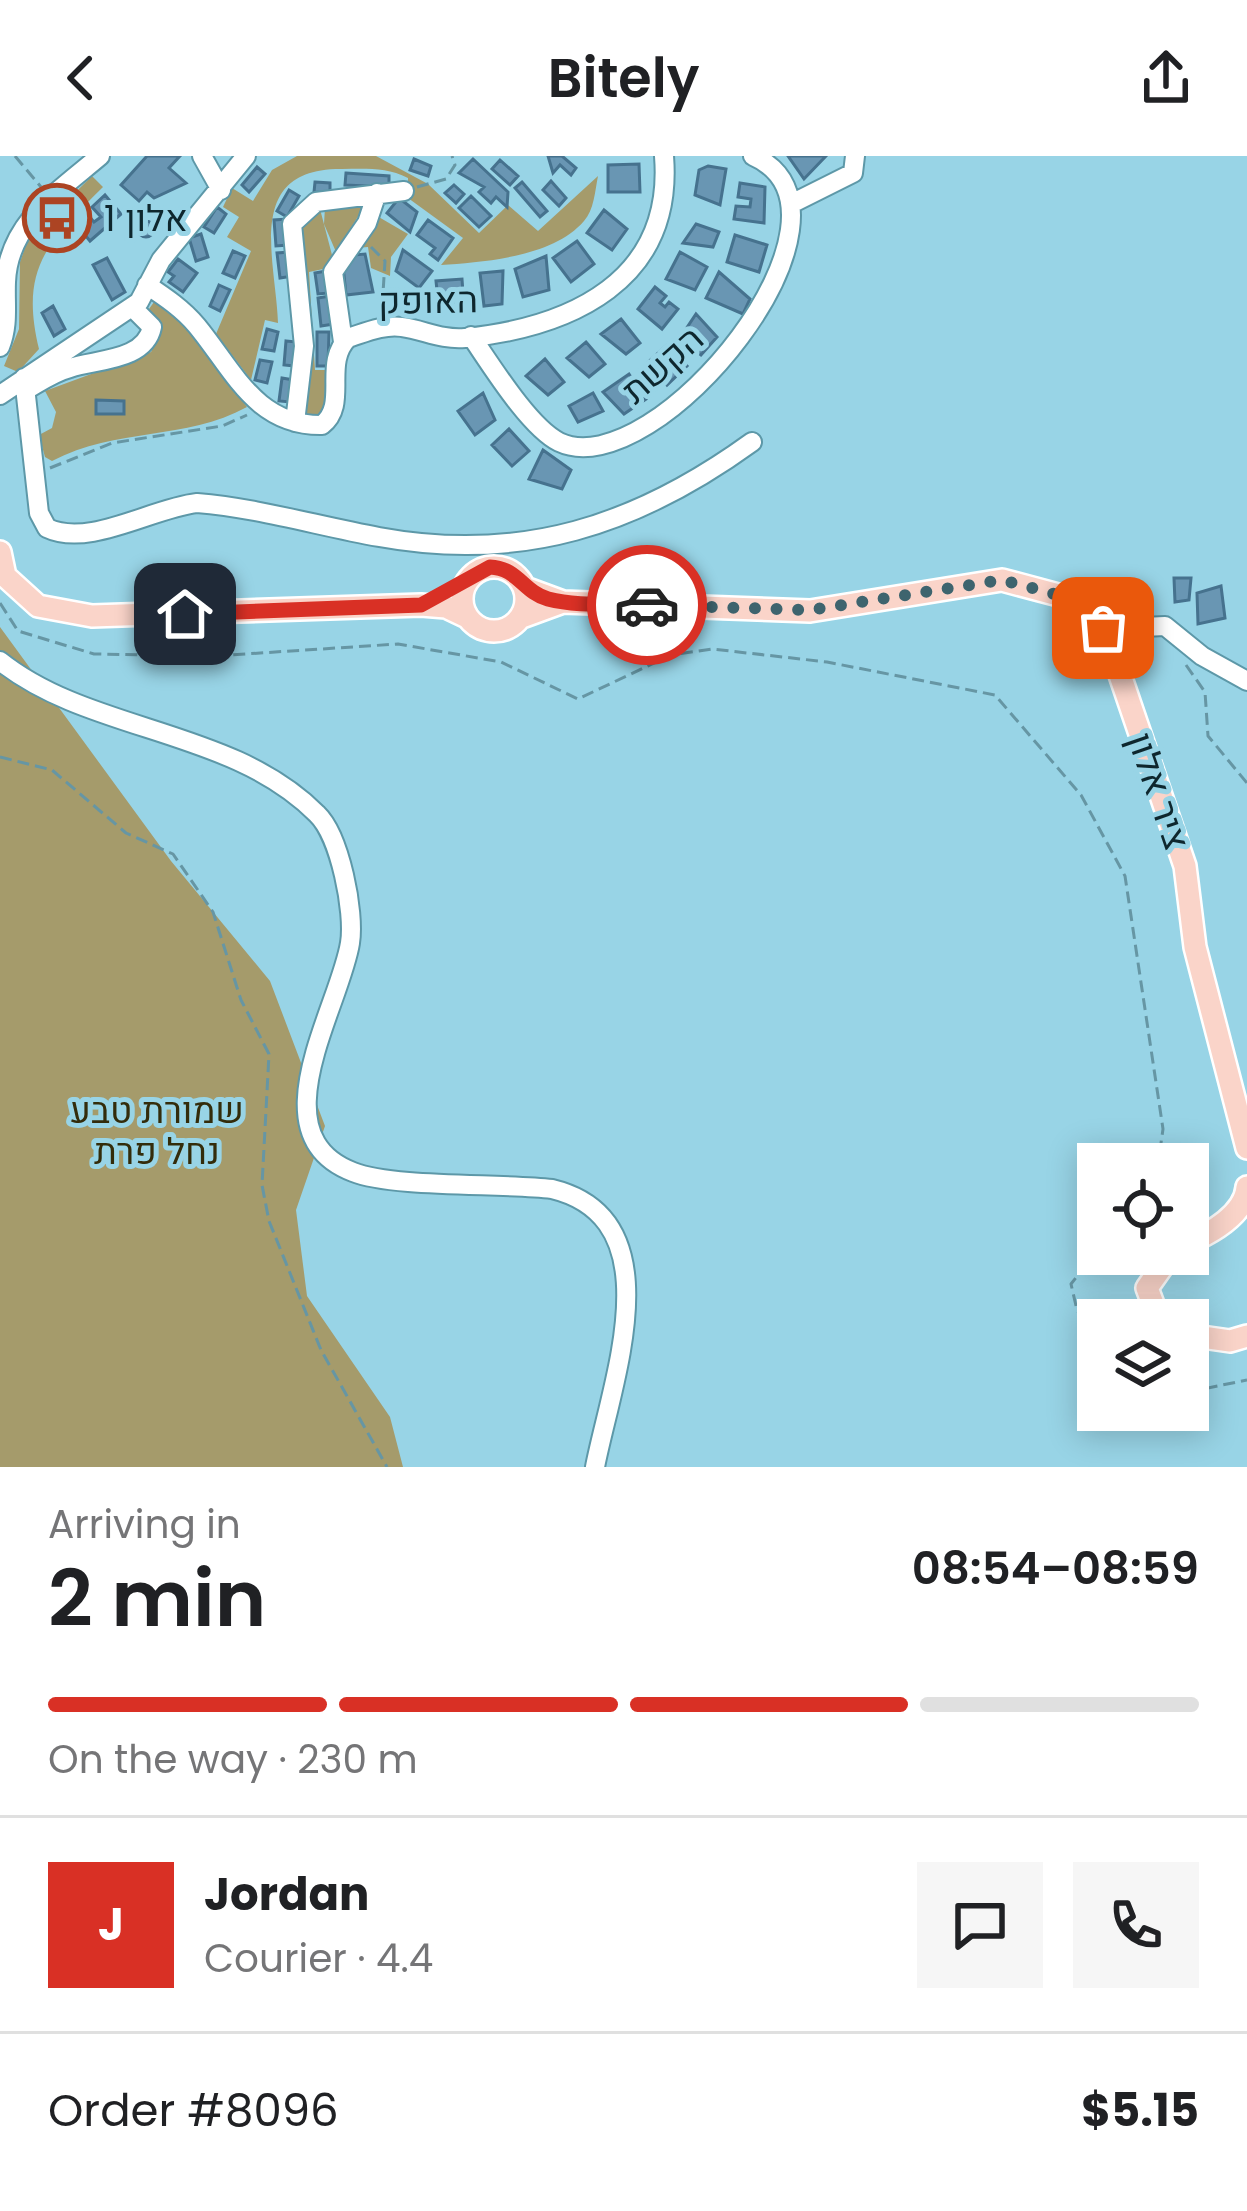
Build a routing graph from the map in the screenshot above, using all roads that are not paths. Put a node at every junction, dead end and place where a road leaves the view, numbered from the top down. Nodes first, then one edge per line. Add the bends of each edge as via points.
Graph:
1 (100, 156) edge
2 (247, 156) edge
3 (664, 156) edge
4 (753, 156) edge
5 (855, 156) edge
6 (202, 157) edge
7 (221, 190) junction
8 (404, 191) road end
9 (376, 193) junction
10 (791, 204) junction
11 (147, 285) junction
12 (4, 300) edge
13 (132, 307) junction
14 (471, 336) junction
15 (344, 342) junction
16 (0, 347) edge
17 (25, 384) junction
18 (0, 395) edge
19 (296, 422) junction
20 (752, 442) dead end
21 (0, 552) edge
22 (466, 583) junction
23 (525, 588) junction
24 (563, 602) junction
25 (421, 605) junction
26 (467, 617) junction
27 (522, 617) junction
28 (0, 661) edge
29 (1247, 681) edge
30 (1121, 684) junction
31 (1247, 1148) edge
32 (1247, 1187) edge
33 (1209, 1234) edge
34 (1247, 1336) edge
35 (1209, 1338) edge
36 (596, 1467) edge

1 - 12 street via 50,198 16,242
2 - 7 street
3 - 14 street, האופק via 656,223 622,280 571,314
4 - 10 street via 777,173
5 - 10 street via 854,173
6 - 7 street
7 - 11 street
8 - 9 street
9 - 15 street via 333,272
9 - 19 street via 316,202 292,224 304,346
10 - 14 street, הקשת via 774,285 728,351 649,423 607,448 551,437
11 - 13 street
11 - 19 street via 195,323 258,406
12 - 16 street
13 - 17 street
13 - 17 street via 152,327 142,345
14 - 15 street, האופק via 380,329
15 - 19 street, האופק via 333,360 332,418
17 - 18 street
17 - 20 street via 39,513 47,527 78,536 197,503 464,548 564,537 709,473
21 - 25 main road via 5,576 38,606 92,616
22 - 23 main road via 498,567
22 - 25 main road
22 - 26 main road
23 - 24 main road, ציר אלון
23 - 27 main road
24 - 27 main road, ציר אלון
24 - 30 main road, ציר אלון via 810,610 1002,580 1062,596 1103,628
25 - 26 main road
26 - 27 main road via 498,632
28 - 36 street via 34,683 214,750 321,816 343,867 351,941 309,1080 314,1138 356,1174 552,1189 608,1217 621,1241 626,1297
29 - 30 street via 1165,626 1143,627 1129,640
30 - 31 main road, ציר אלון via 1185,866 1195,947
32 - 33 main road via 1246,1198
34 - 35 main road

